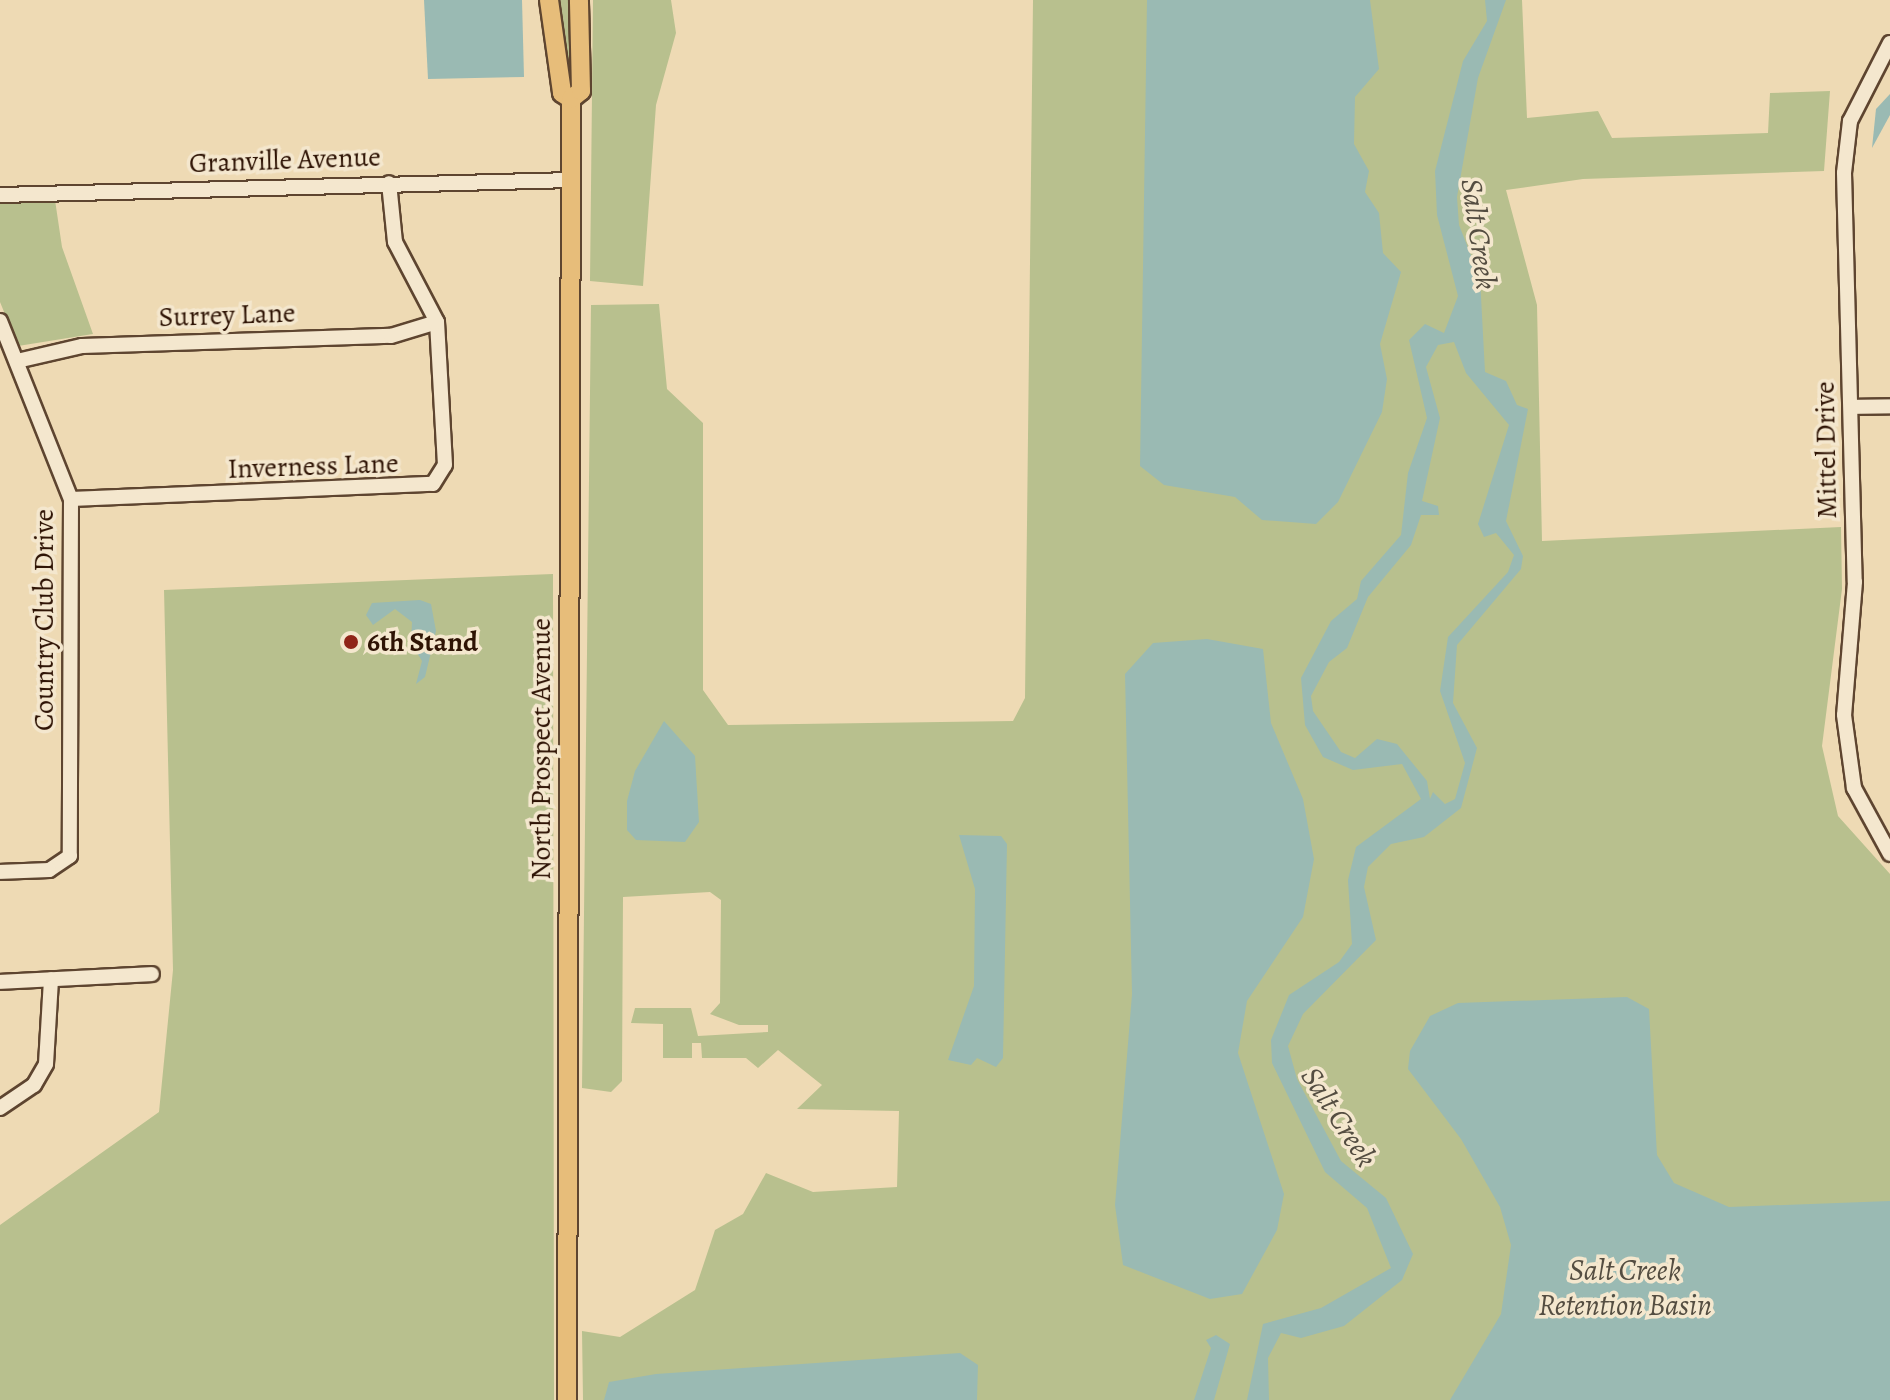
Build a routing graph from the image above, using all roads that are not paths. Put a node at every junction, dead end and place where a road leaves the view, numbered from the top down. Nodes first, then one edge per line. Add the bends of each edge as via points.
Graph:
1 (549, 0) edge
2 (579, 0) edge
3 (1890, 43) edge
4 (571, 99) junction
5 (572, 180) junction
6 (389, 183) junction
7 (0, 195) edge
8 (0, 321) edge
9 (437, 322) junction
10 (17, 361) junction
11 (1890, 406) edge
12 (1851, 407) junction
13 (71, 499) junction
14 (1890, 854) edge
15 (0, 872) edge
16 (152, 974) dead end
17 (51, 979) junction
18 (0, 982) edge
19 (0, 1108) edge
20 (567, 1400) edge

1 - 4 main road, North Prospect Avenue via 562,93
2 - 4 main road, North Prospect Avenue via 581,91
3 - 12 street, Mittel Drive via 1850,121 1844,173
4 - 5 main road, North Prospect Avenue
5 - 6 street, Granville Avenue
5 - 20 main road, North Prospect Avenue
6 - 7 street, Granville Avenue
6 - 9 street, Inverness Lane via 395,242
8 - 10 street, Country Club Drive
9 - 10 street, Surrey Lane via 391,336 82,346
9 - 13 street, Inverness Lane via 445,465 433,484
10 - 13 street, Country Club Drive
11 - 12 street
12 - 14 street, Mittel Drive via 1855,582 1844,756 1866,822
13 - 15 street, Country Club Drive via 70,856 49,870
16 - 17 street
17 - 18 street
17 - 19 street via 46,1064 34,1085

